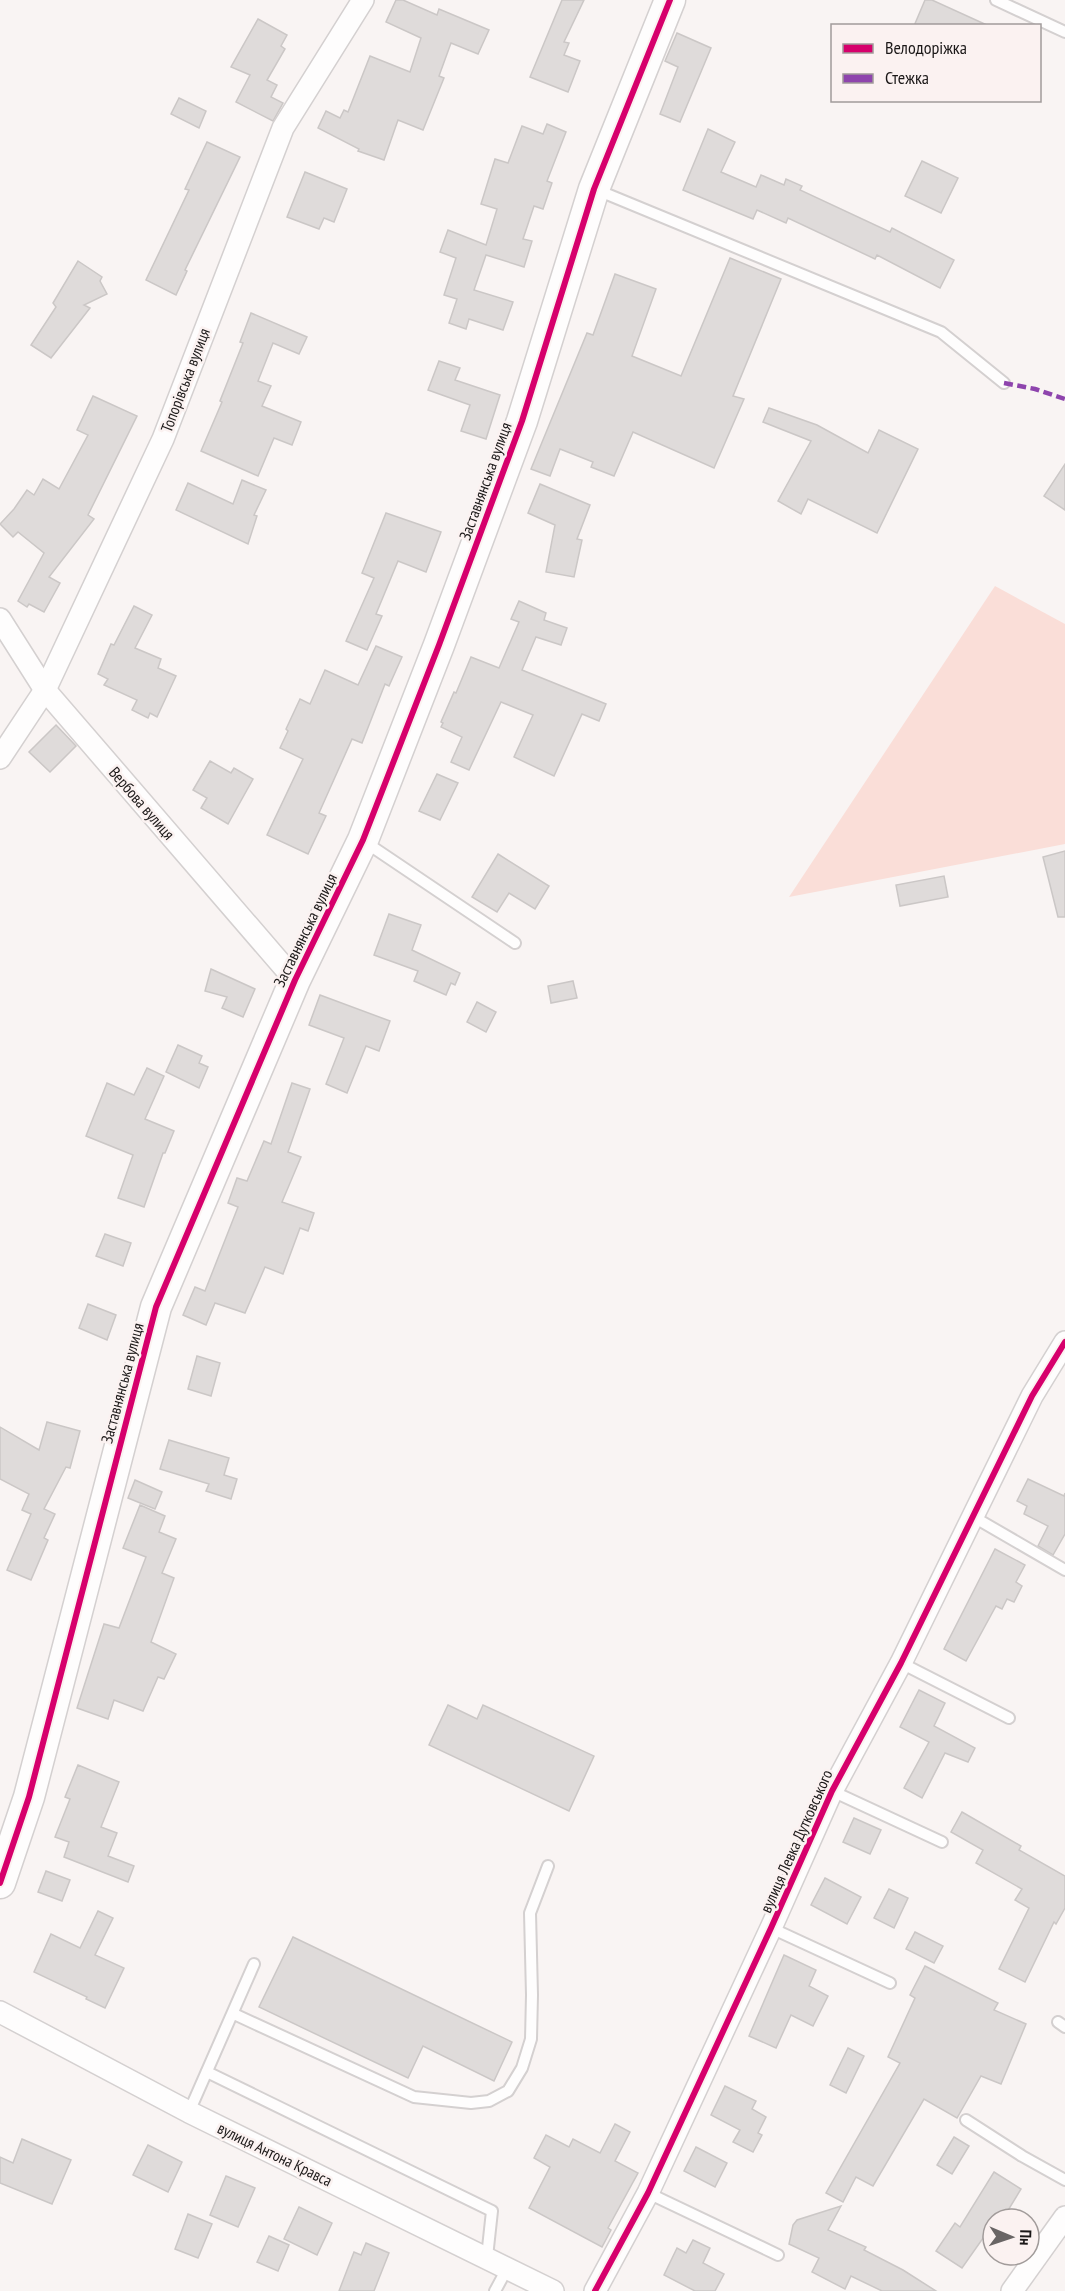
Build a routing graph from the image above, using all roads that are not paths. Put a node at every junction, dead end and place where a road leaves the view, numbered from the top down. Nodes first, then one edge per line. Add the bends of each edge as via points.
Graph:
1 (363, 0) edge
2 (670, 0) edge
3 (996, 0) edge
4 (1065, 32) edge
5 (594, 189) junction
6 (1004, 383) dead end
7 (0, 619) edge
8 (45, 690) junction
9 (0, 758) edge
10 (363, 840) junction
11 (515, 943) dead end
12 (295, 980) junction
13 (1065, 1342) edge
14 (972, 1516) junction
15 (1065, 1570) edge
16 (901, 1663) junction
17 (1009, 1718) dead end
18 (832, 1791) junction
19 (942, 1842) dead end
20 (548, 1866) dead end
21 (0, 1883) edge
22 (771, 1928) junction
23 (254, 1964) dead end
24 (890, 1983) dead end
25 (0, 2012) edge
26 (234, 2014) junction
27 (207, 2072) junction
28 (189, 2112) junction
29 (966, 2120) dead end
30 (1065, 2180) edge
31 (648, 2193) junction
32 (1065, 2217) edge
33 (778, 2254) dead end
34 (487, 2257) junction
35 (508, 2267) junction
36 (495, 2291) edge
37 (553, 2291) edge
38 (595, 2291) edge
39 (1012, 2291) edge

1 - 8 street, Топорівська вулиця via 283,128 163,440
2 - 5 street, Заставнянська вулиця
3 - 4 lane
5 - 6 lane via 941,332
5 - 10 street, Заставнянська вулиця via 522,421
7 - 8 street, Вербова вулиця
8 - 9 street, Топорівська вулиця
8 - 12 street, Вербова вулиця
10 - 11 lane
10 - 12 street, Заставнянська вулиця
12 - 21 street, Заставнянська вулиця via 156,1307 28,1797
13 - 14 street, вулиця Левка Дутковського via 1032,1396
14 - 15 lane
14 - 16 street, вулиця Левка Дутковського
16 - 17 lane
16 - 18 street, вулиця Левка Дутковського
18 - 19 lane
18 - 22 street, вулиця Левка Дутковського
20 - 26 lane via 530,1913 531,2039 522,2068 508,2091 489,2101 414,2097
22 - 24 lane
22 - 31 street, вулиця Левка Дутковського
23 - 26 lane
25 - 28 street, вулиця Антона Кравса
26 - 27 lane
27 - 28 lane
27 - 34 lane via 492,2211
28 - 34 street, вулиця Антона Кравса
29 - 30 lane
31 - 33 lane
31 - 38 street, вулиця Левка Дутковського
32 - 39 street
34 - 35 street, вулиця Антона Кравса
35 - 36 lane
35 - 37 street, вулиця Антона Кравса

